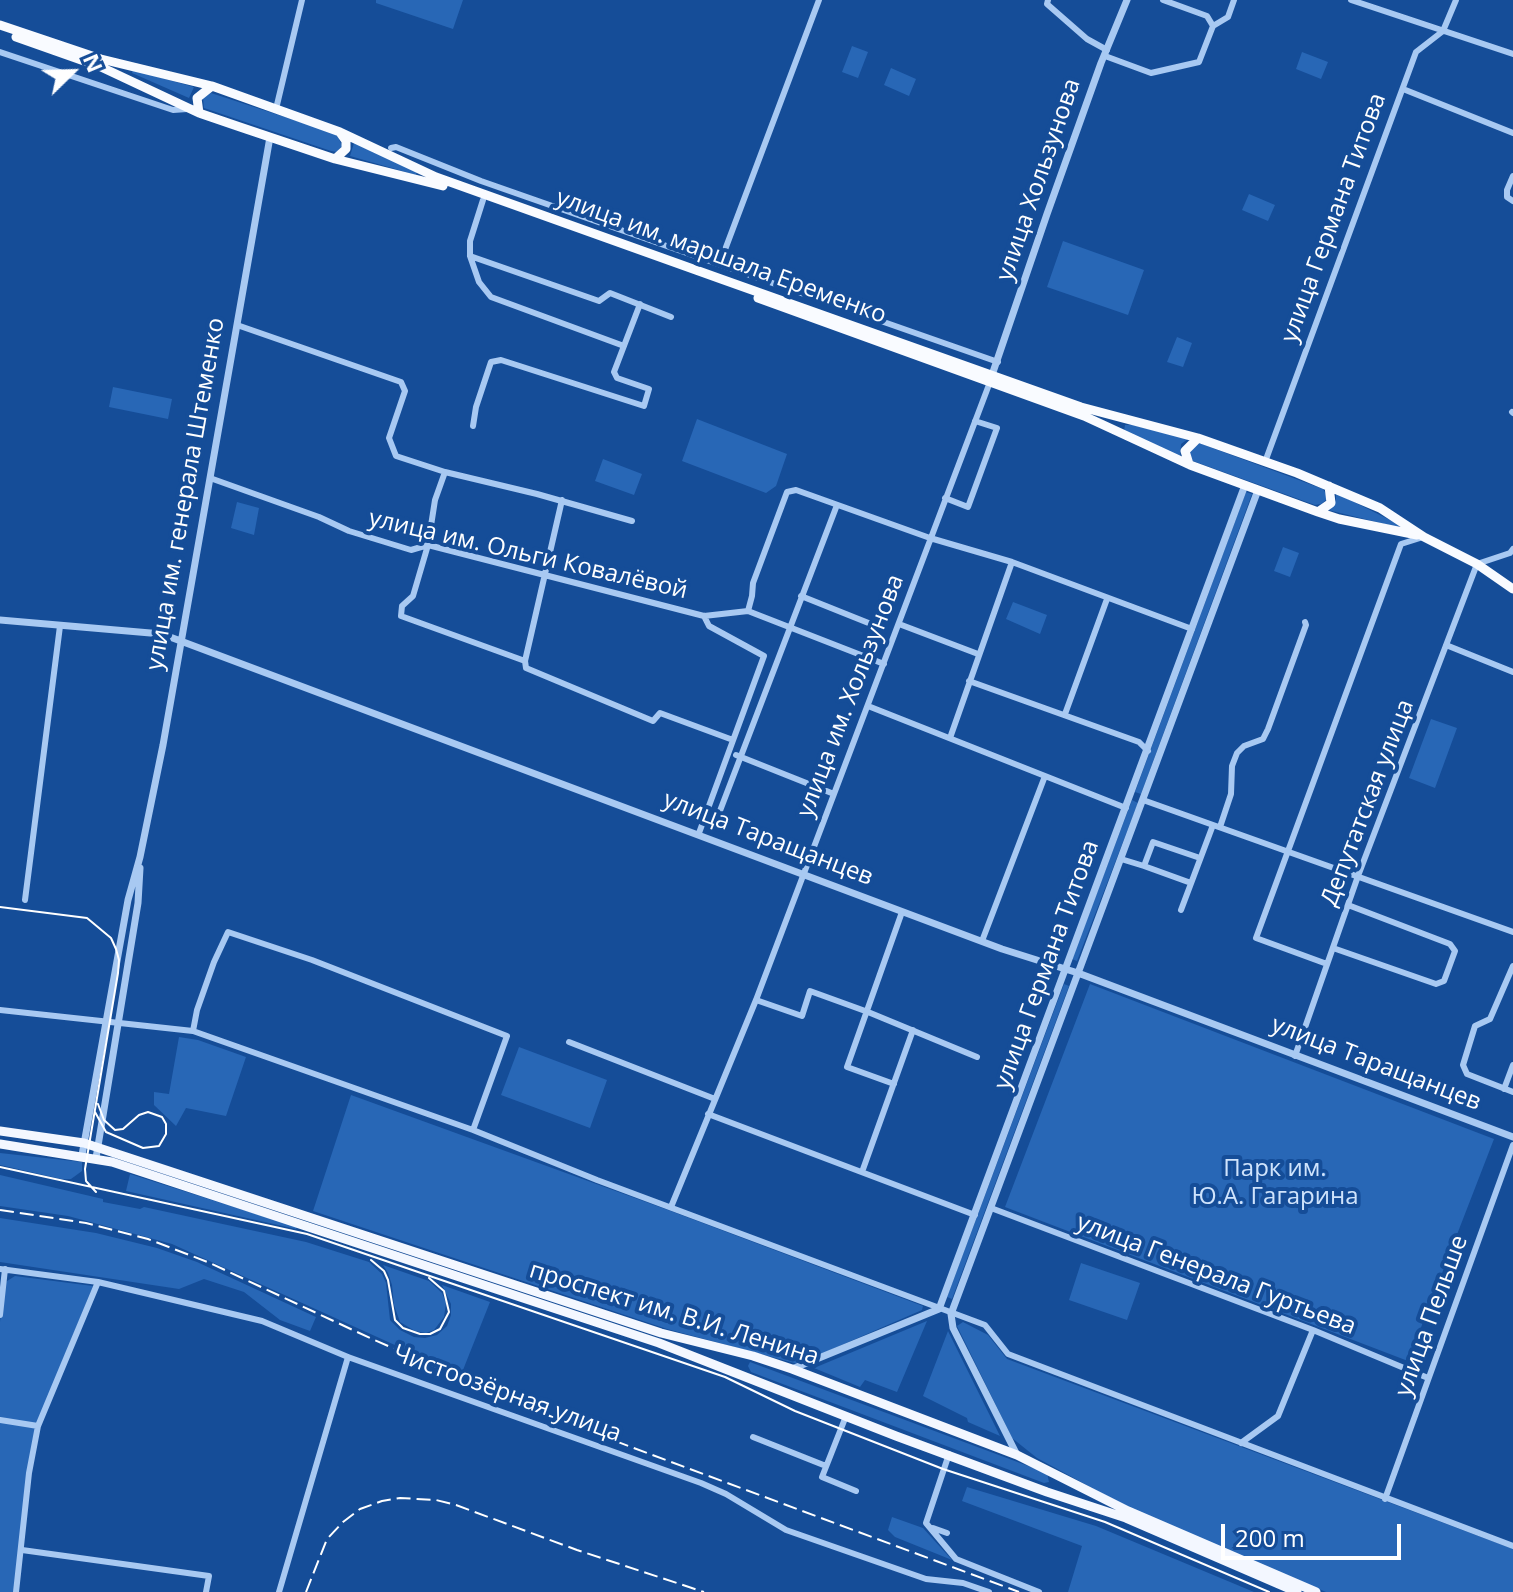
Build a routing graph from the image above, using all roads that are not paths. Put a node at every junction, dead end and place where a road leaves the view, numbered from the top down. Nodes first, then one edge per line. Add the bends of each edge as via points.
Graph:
1 (302, 0) edge
2 (819, 0) edge
3 (1127, 0) edge
4 (1163, 0) edge
5 (1234, 0) edge
6 (1351, 0) edge
7 (1456, 0) edge
8 (1045, 1) edge
9 (0, 25) edge
10 (1213, 26) junction
11 (0, 31) edge
12 (1443, 31) junction
13 (0, 52) edge
14 (1106, 53) junction
15 (1513, 54) edge
16 (212, 86) junction
17 (1403, 89) junction
18 (276, 109) junction
19 (194, 110) junction
20 (340, 132) junction
21 (1513, 133) edge
22 (270, 137) junction
23 (391, 148) dead end
24 (335, 159) junction
25 (1513, 176) edge
26 (483, 200) junction
27 (1513, 201) edge
28 (470, 256) junction
29 (722, 265) junction
30 (721, 279) junction
31 (791, 289) junction
32 (787, 302) junction
33 (640, 304) junction
34 (671, 317) dead end
35 (237, 325) junction
36 (624, 346) junction
37 (998, 362) junction
38 (991, 378) junction
39 (975, 421) junction
40 (473, 426) dead end
41 (1198, 438) junction
42 (1265, 462) junction
43 (1190, 465) junction
44 (445, 472) junction
45 (210, 478) junction
46 (1245, 485) junction
47 (1329, 486) junction
48 (1258, 490) junction
49 (945, 498) junction
50 (562, 500) junction
51 (837, 505) junction
52 (1318, 512) junction
53 (632, 521) dead end
54 (1424, 537) junction
55 (930, 538) junction
56 (428, 545) junction
57 (1513, 549) edge
58 (1012, 562) junction
59 (1477, 564) junction
60 (544, 574) junction
61 (1513, 589) edge
62 (801, 596) junction
63 (1107, 599) junction
64 (748, 611) junction
65 (704, 616) junction
66 (0, 620) edge
67 (1305, 622) dead end
68 (899, 624) junction
69 (60, 626) junction
70 (789, 626) junction
71 (1192, 629) junction
72 (179, 641) junction
73 (1446, 645) junction
74 (978, 654) junction
75 (865, 656) junction
76 (526, 664) junction
77 (884, 664) junction
78 (1513, 672) edge
79 (969, 681) junction
80 (868, 706) junction
81 (1065, 714) junction
82 (950, 738) junction
83 (733, 740) junction
84 (1148, 751) junction
85 (729, 753) junction
86 (739, 756) junction
87 (1045, 776) junction
88 (834, 794) junction
89 (1130, 797) junction
90 (1143, 801) junction
91 (1126, 808) junction
92 (707, 812) junction
93 (1217, 826) junction
94 (699, 833) junction
95 (1287, 851) junction
96 (140, 857) junction
97 (1200, 858) junction
98 (1121, 859) junction
99 (1144, 866) junction
100 (803, 874) junction
101 (1358, 876) junction
102 (1191, 883) junction
103 (25, 900) dead end
104 (1348, 905) junction
105 (1181, 910) dead end
106 (902, 912) junction
107 (1513, 932) edge
108 (982, 941) junction
109 (1333, 948) junction
110 (1327, 964) junction
111 (1513, 966) edge
112 (1066, 969) junction
113 (1078, 973) junction
114 (756, 1000) junction
115 (0, 1010) edge
116 (866, 1011) junction
117 (107, 1021) junction
118 (117, 1022) junction
119 (913, 1030) junction
120 (193, 1031) junction
121 (569, 1042) dead end
122 (1295, 1056) junction
123 (977, 1057) dead end
124 (1513, 1065) edge
125 (894, 1084) junction
126 (1504, 1089) junction
127 (1513, 1092) edge
128 (715, 1099) junction
129 (708, 1114) junction
130 (473, 1130) junction
131 (0, 1131) edge
132 (1513, 1137) edge
133 (84, 1143) junction
134 (0, 1144) edge
135 (1513, 1145) edge
136 (96, 1152) junction
137 (82, 1155) junction
138 (862, 1172) junction
139 (671, 1207) junction
140 (991, 1208) junction
141 (975, 1215) junction
142 (2, 1269) edge
143 (98, 1282) junction
144 (939, 1309) junction
145 (951, 1314) junction
146 (0, 1315) edge
147 (1313, 1330) junction
148 (753, 1356) junction
149 (348, 1357) junction
150 (792, 1369) junction
151 (1428, 1378) junction
152 (748, 1379) junction
153 (846, 1416) junction
154 (0, 1420) edge
155 (38, 1426) junction
156 (753, 1437) dead end
157 (1241, 1443) junction
158 (949, 1454) junction
159 (1017, 1455) junction
160 (826, 1466) junction
161 (1054, 1472) junction
162 (856, 1491) dead end
163 (1047, 1492) junction
164 (1385, 1499) junction
165 (929, 1527) junction
166 (947, 1533) dead end
167 (1513, 1546) edge
168 (22, 1550) junction
169 (16, 1592) edge
170 (206, 1592) edge
171 (279, 1592) edge
172 (989, 1592) edge
173 (1039, 1592) edge
174 (1297, 1592) edge
175 (1316, 1592) edge

1 - 18 street
2 - 29 street
3 - 14 street, улица Хользунова
4 - 10 street via 1207,16
5 - 10 street via 1228,17
6 - 12 street
7 - 12 street, улица Германа Титова
8 - 14 street
9 - 16 highway, улица им. маршала Еременко via 101,59
10 - 14 street via 1199,62 1151,73
11 - 19 highway, улица им. маршала Еременко via 101,67
12 - 15 street
12 - 17 street, улица Германа Титова via 1416,52
13 - 19 street via 173,110
14 - 37 street, улица Хользунова
16 - 18 highway, улица им. маршала Еременко
16 - 19 highway via 197,98
17 - 21 street
17 - 42 street, улица Германа Титова
18 - 20 highway, улица им. маршала Еременко
19 - 22 highway, улица им. маршала Еременко
20 - 24 highway via 346,149
20 - 30 highway, улица им. маршала Еременко via 436,177
22 - 24 highway, улица им. маршала Еременко
22 - 35 street, улица им. генерала Штеменко
23 - 29 street
24 - 26 highway, улица им. маршала Еременко
25 - 27 street via 1507,190
26 - 28 street
26 - 38 highway, улица им. маршала Еременко
28 - 33 street via 599,301 610,293
28 - 36 street via 491,297
29 - 30 street
29 - 31 street
30 - 32 highway, улица им. маршала Еременко
31 - 32 street
31 - 37 street
32 - 38 highway, улица им. маршала Еременко
33 - 34 street
33 - 36 street
35 - 44 street via 401,382 405,391 389,438 391,447 396,456
35 - 45 street, улица им. генерала Штеменко
36 - 40 street via 615,375 649,389 644,406 501,360 491,362
37 - 38 street, улица Хользунова
38 - 39 street, улица им. Хользунова
38 - 41 highway, улица им. маршала Еременко
38 - 43 highway, улица им. маршала Еременко
39 - 49 street, улица им. Хользунова
39 - 49 street via 997,428 968,507
41 - 42 highway, улица им. маршала Еременко
41 - 43 highway via 1185,451
42 - 47 highway, улица им. маршала Еременко
43 - 46 highway, улица им. маршала Еременко
44 - 50 street
44 - 56 street
45 - 56 street, улица им. Ольги Ковалёвой via 374,539 411,550
45 - 72 street, улица им. генерала Штеменко
46 - 48 highway, улица им. маршала Еременко
46 - 71 street, улица Германа Титова
47 - 52 highway via 1331,503
47 - 54 highway, улица им. маршала Еременко via 1380,508
48 - 52 highway, улица им. маршала Еременко
48 - 90 street, улица Германа Титова
49 - 55 street, улица им. Хользунова
50 - 53 street
50 - 60 street
51 - 55 street
51 - 62 street
51 - 64 street via 804,492 787,492
52 - 54 highway, улица им. маршала Еременко
54 - 59 highway, улица им. маршала Еременко
54 - 95 street via 1401,544
55 - 58 street
55 - 68 street, улица им. Хользунова
56 - 60 street, улица им. Ольги Ковалёвой
56 - 76 street via 413,596 402,606 401,616
57 - 59 street
58 - 63 street
58 - 74 street
59 - 61 highway, улица им. маршала Еременко
59 - 73 street, Депутатская улица
60 - 65 street, улица им. Ольги Ковалёвой
60 - 76 street
62 - 70 street
62 - 75 street via 876,626
63 - 71 street
63 - 81 street
64 - 65 street, улица им. Ольги Ковалёвой
64 - 70 street, улица им. Ольги Ковалёвой
65 - 83 street via 709,626 764,656
66 - 69 street, улица Таращанцев
67 - 93 street via 1263,739 1237,753 1231,794
68 - 74 street
68 - 77 street, улица им. Хользунова
69 - 72 street, улица Таращанцев via 162,634
69 - 103 street
70 - 75 street, улица им. Ольги Ковалёвой
70 - 86 street
71 - 84 street, улица Германа Титова
72 - 94 street, улица Таращанцев
72 - 96 street, улица им. генерала Штеменко
73 - 78 street
73 - 101 street, Депутатская улица
74 - 79 street
75 - 77 street, улица им. Ольги Ковалёвой
76 - 83 street via 653,721 660,713
77 - 80 street, улица им. Хользунова
79 - 81 street
79 - 82 street
80 - 82 street
80 - 88 street, улица им. Хользунова
81 - 84 street via 1139,742
82 - 87 street
83 - 85 street
84 - 89 street, улица Германа Титова
85 - 86 street
85 - 92 street
86 - 88 street
86 - 92 street via 718,816
87 - 91 street
87 - 108 street
88 - 100 street, улица им. Хользунова
89 - 90 street
89 - 91 street, улица Германа Титова
90 - 93 street
90 - 98 street, улица Германа Титова
91 - 112 street, улица Германа Титова
92 - 94 street
93 - 95 street
93 - 97 street
94 - 100 street, улица Таращанцев
95 - 101 street
95 - 110 street via 1256,938
96 - 117 street, улица им. генерала Штеменко
96 - 118 street, улица им. генерала Штеменко via 138,903
97 - 99 street via 1153,842
97 - 102 street
98 - 99 street
98 - 113 street, улица Германа Титова
99 - 102 street
100 - 106 street, улица Таращанцев
100 - 114 street, улица им. Хользунова
101 - 104 street, Депутатская улица
101 - 107 street
102 - 105 street
104 - 109 street, Депутатская улица
104 - 109 street via 1450,944 1455,951 1444,981 1436,984
106 - 108 street, улица Таращанцев
106 - 116 street
108 - 112 street, улица Таращанцев
109 - 110 street, Депутатская улица
110 - 122 street, Депутатская улица
111 - 126 street via 1490,1019 1475,1026 1463,1065 1467,1074
112 - 113 street, улица Таращанцев
112 - 141 street, улица Германа Титова
113 - 122 street, улица Таращанцев
113 - 140 street, улица Германа Титова
114 - 116 street via 802,1016 810,991
114 - 128 street, улица им. Хользунова
115 - 117 street
116 - 119 street
116 - 125 street via 847,1067
117 - 118 street
117 - 133 street, улица им. генерала Штеменко
118 - 120 street
118 - 136 street, улица им. генерала Штеменко
119 - 123 street
119 - 125 street
120 - 130 street
120 - 130 street via 228,932 312,960 507,1036
121 - 128 street
122 - 132 street, улица Таращанцев
124 - 126 street
125 - 138 street
126 - 127 street
128 - 129 street, улица им. Хользунова
129 - 138 street
129 - 139 street, улица им. Хользунова
130 - 139 street
131 - 133 main road, проспект им. В.И. Ленина
133 - 136 main road, проспект им. В.И. Ленина
133 - 137 street, улица им. генерала Штеменко
134 - 137 main road, проспект им. В.И. Ленина
135 - 151 street, улица Пельше
136 - 137 main road, проспект им. В.И. Ленина
136 - 148 main road, проспект им. В.И. Ленина via 661,1333
136 - 152 main road, проспект им. В.И. Ленина via 659,1343
138 - 141 street
139 - 144 street
140 - 145 street, улица Германа Титова
140 - 147 street, улица Генерала Гуртьева
141 - 144 street, улица Германа Титова
142 - 143 street, Чистоозёрная улица
142 - 146 street
143 - 149 street, Чистоозёрная улица via 262,1321
143 - 155 street
144 - 145 street
144 - 150 street
145 - 157 street via 985,1325 1008,1354
145 - 159 street via 953,1328
147 - 151 street, улица Генерала Гуртьева
147 - 157 street via 1278,1416
148 - 150 main road, проспект им. В.И. Ленина
148 - 152 main road via 745,1361
149 - 171 street
149 - 172 street, Чистоозёрная улица via 701,1483 786,1530 926,1579
150 - 159 main road, проспект им. В.И. Ленина
151 - 164 street, улица Пельше
152 - 153 main road, проспект им. В.И. Ленина
153 - 158 main road, проспект им. В.И. Ленина
153 - 160 street
154 - 155 street
155 - 168 street
156 - 160 street
157 - 164 street
158 - 163 main road, проспект им. В.И. Ленина
158 - 165 street
159 - 161 main road, проспект им. В.И. Ленина
160 - 162 street via 822,1477
161 - 163 main road via 1054,1489
161 - 175 main road, проспект им. В.И. Ленина via 1128,1511
163 - 174 main road, проспект им. В.И. Ленина via 1126,1518
164 - 167 street
165 - 166 street
165 - 173 street via 956,1559
168 - 169 street
168 - 170 street via 209,1576

